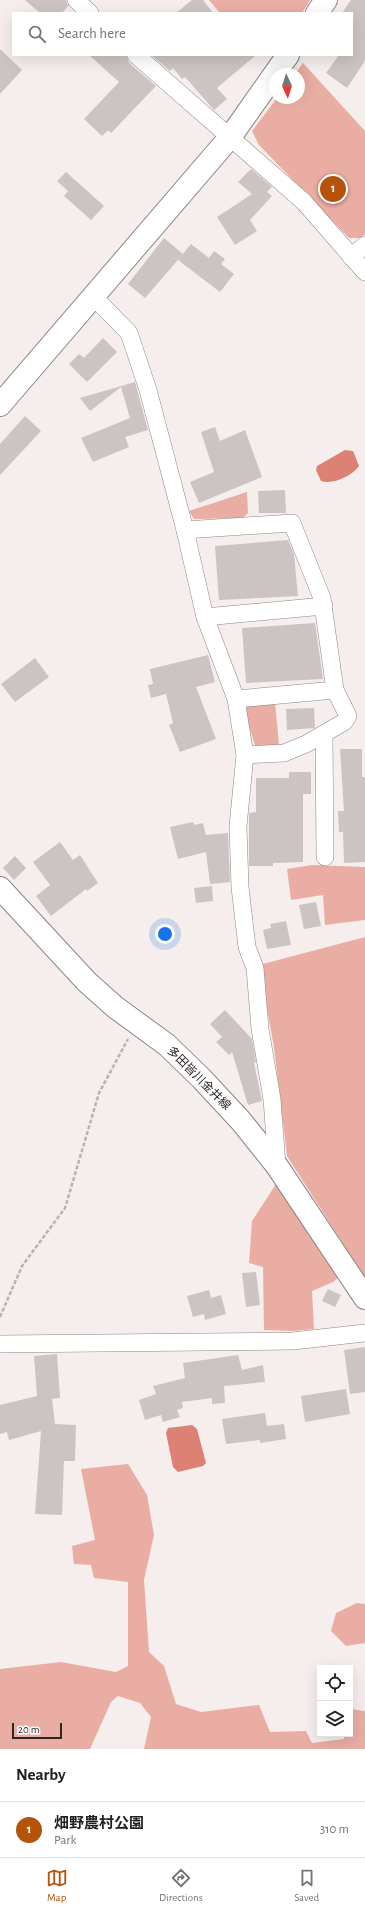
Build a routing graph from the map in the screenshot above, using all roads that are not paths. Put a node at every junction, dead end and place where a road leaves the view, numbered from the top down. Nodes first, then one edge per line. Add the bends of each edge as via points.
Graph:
1 (76, 0) edge
2 (326, 0) edge
3 (89, 12) edge
4 (318, 12) edge
5 (137, 56) edge
6 (287, 56) edge
7 (231, 136) junction
8 (365, 245) edge
9 (352, 257) junction
10 (365, 272) edge
11 (94, 297) junction
12 (0, 405) edge
13 (185, 530) junction
14 (324, 606) junction
15 (205, 617) junction
16 (335, 690) junction
17 (236, 699) junction
18 (324, 734) junction
19 (245, 755) junction
20 (325, 857) dead end
21 (0, 888) edge
22 (277, 1166) junction
23 (365, 1298) edge
24 (365, 1333) edge
25 (0, 1344) edge

1 - 3 street
2 - 4 main road
5 - 7 street
6 - 7 main road
7 - 9 street via 304,202
7 - 11 main road
8 - 9 street
9 - 10 street
11 - 12 main road
11 - 13 street via 129,333 148,390
13 - 14 street via 292,523
13 - 15 street
14 - 15 street
14 - 16 street
15 - 17 street
16 - 17 street
16 - 18 street via 348,716 344,722
17 - 19 street
18 - 19 street via 284,753
18 - 20 street
19 - 22 street via 238,826 240,887 247,947 256,968 260,1029 272,1099
21 - 22 main road, 多田皆川金井線 via 87,982 167,1045 202,1078
22 - 23 main road, 多田皆川金井線
24 - 25 street via 293,1341

